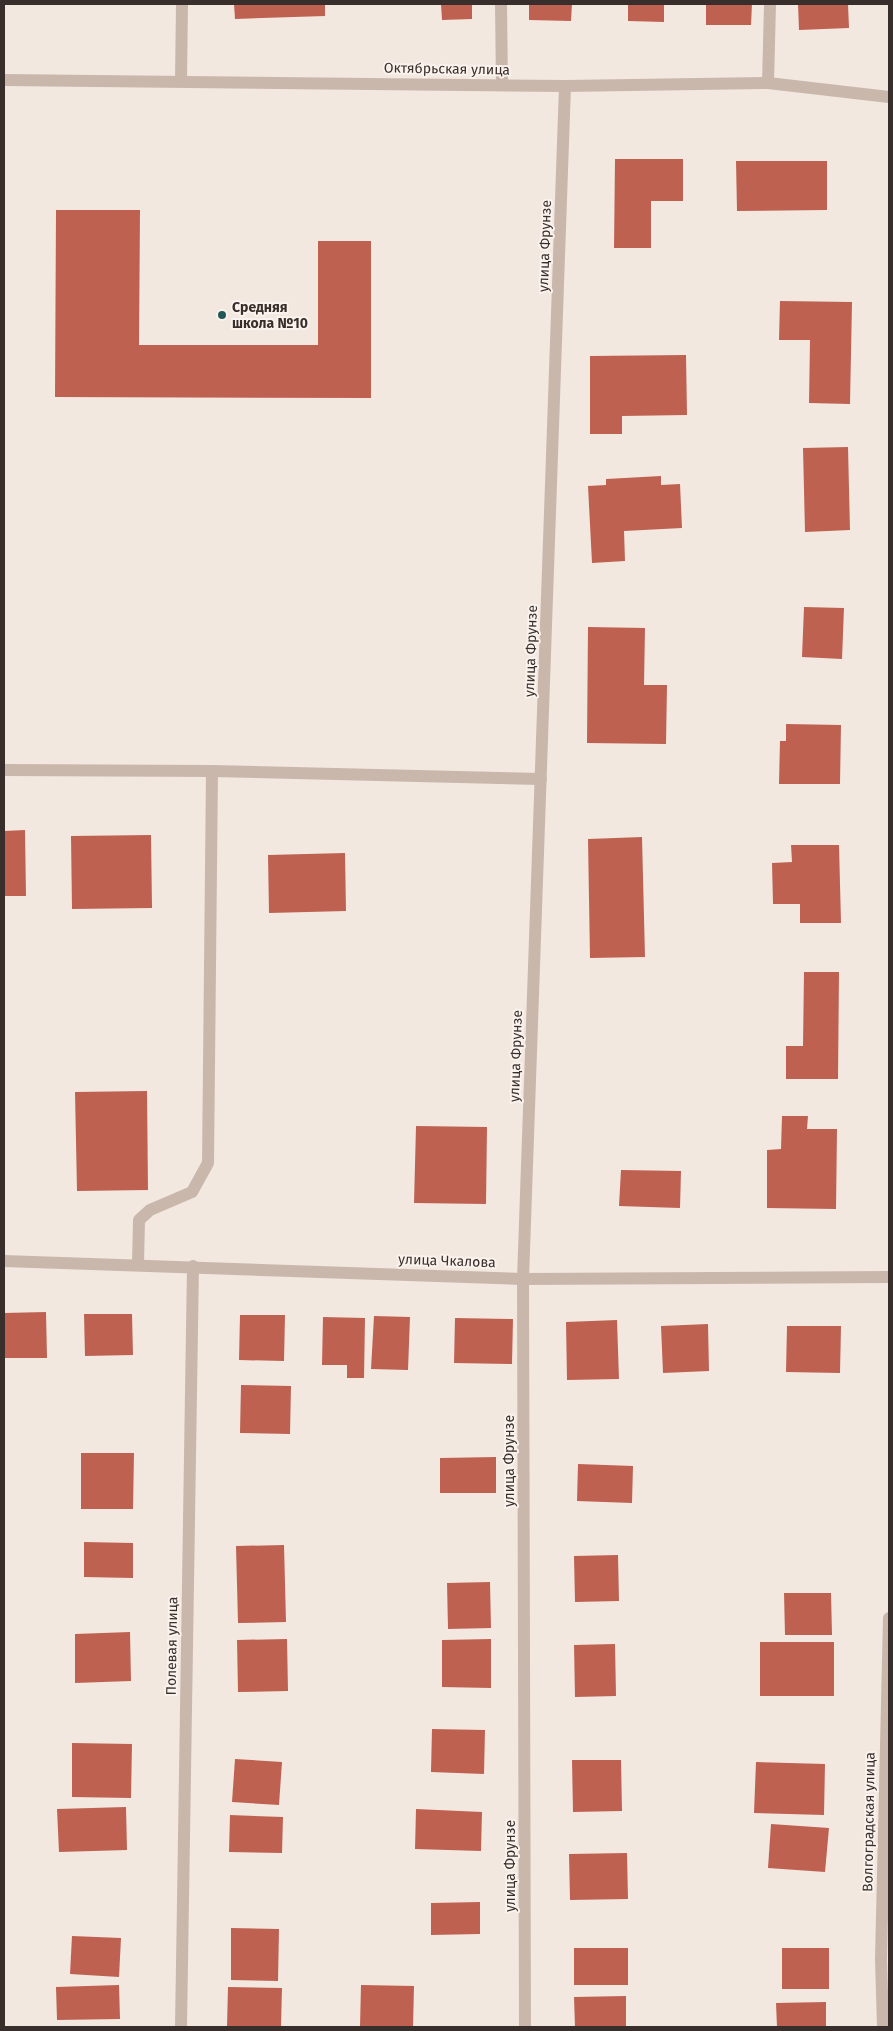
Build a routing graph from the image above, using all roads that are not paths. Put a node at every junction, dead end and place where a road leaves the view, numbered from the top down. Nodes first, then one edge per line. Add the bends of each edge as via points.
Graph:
1 (182, 4) edge
2 (501, 4) edge
3 (770, 4) edge
4 (4, 80) edge
5 (181, 80) junction
6 (768, 83) junction
7 (502, 85) junction
8 (566, 86) junction
9 (889, 97) edge
10 (4, 770) edge
11 (212, 771) junction
12 (541, 779) junction
13 (4, 1260) edge
14 (138, 1264) junction
15 (193, 1266) junction
16 (889, 1277) edge
17 (523, 1279) junction
18 (889, 1618) edge
19 (181, 2027) edge
20 (525, 2027) edge
21 (883, 2027) edge

1 - 5 street
2 - 7 street
3 - 6 street
4 - 5 street, Октябрьская улица
5 - 7 street, Октябрьская улица
6 - 8 street, Октябрьская улица
6 - 9 street, Октябрьская улица
7 - 8 street, Октябрьская улица
8 - 12 street, улица Фрунзе
10 - 11 street
11 - 12 street
11 - 14 street via 208,1163 192,1192 150,1210 139,1220
12 - 17 street, улица Фрунзе
13 - 14 street, улица Чкалова
14 - 15 street, улица Чкалова
15 - 17 street, улица Чкалова
15 - 19 street, Полевая улица
16 - 17 street, улица Чкалова
17 - 20 street, улица Фрунзе
18 - 21 street, Волгоградская улица via 881,1959

